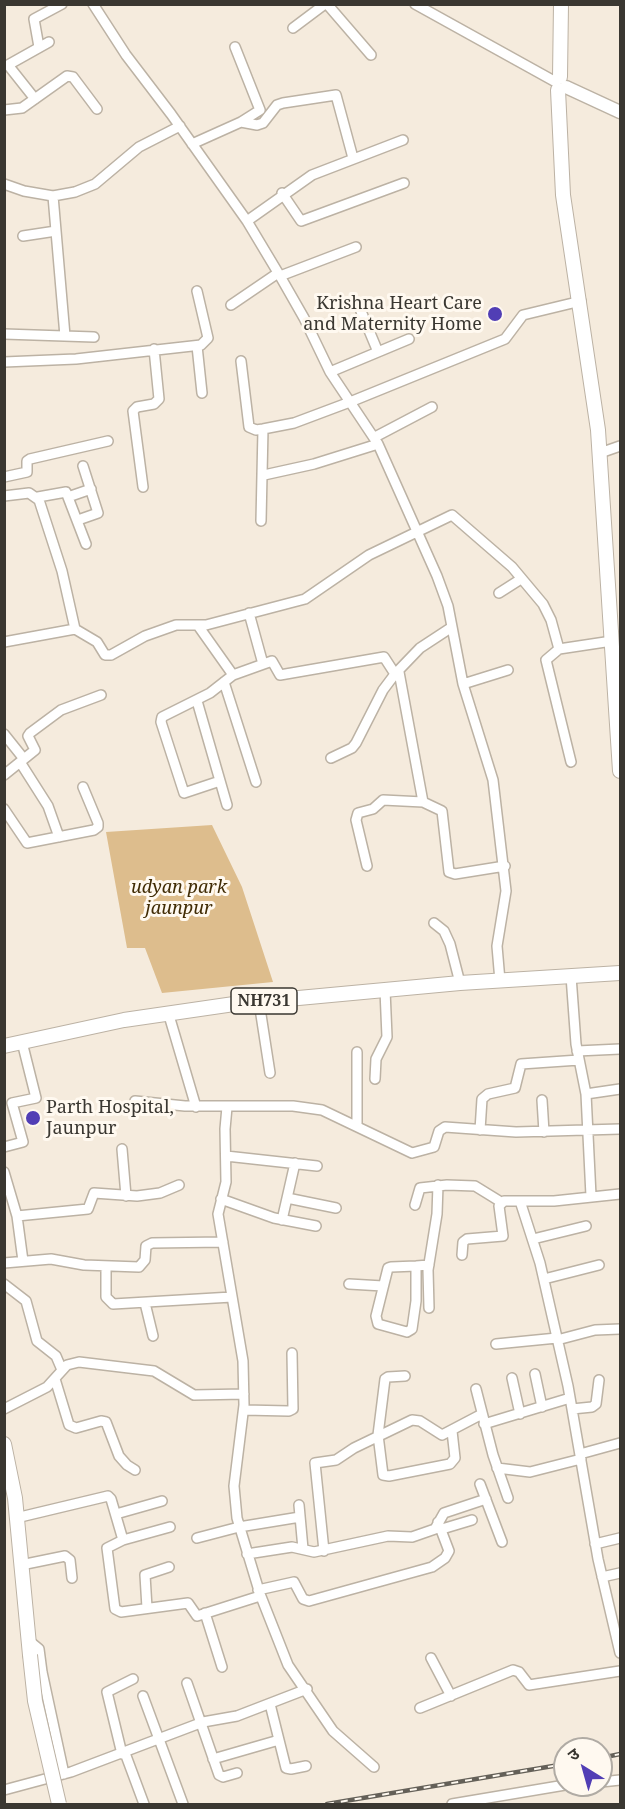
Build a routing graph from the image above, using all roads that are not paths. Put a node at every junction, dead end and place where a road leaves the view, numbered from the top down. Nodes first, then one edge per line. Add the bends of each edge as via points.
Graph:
1 (62, 4) edge
2 (93, 4) edge
3 (326, 4) edge
4 (415, 4) edge
5 (561, 4) edge
6 (293, 28) dead end
7 (49, 42) dead end
8 (39, 47) junction
9 (236, 47) dead end
10 (371, 55) dead end
11 (560, 84) junction
12 (35, 99) junction
13 (97, 109) dead end
14 (4, 110) edge
15 (621, 112) edge
16 (241, 122) junction
17 (180, 126) junction
18 (403, 140) dead end
19 (192, 144) junction
20 (353, 158) junction
21 (404, 183) dead end
22 (4, 184) edge
23 (282, 194) junction
24 (53, 196) junction
25 (247, 221) junction
26 (56, 231) junction
27 (23, 236) dead end
28 (356, 247) dead end
29 (279, 274) junction
30 (197, 291) dead end
31 (581, 301) junction
32 (358, 304) dead end
33 (231, 305) dead end
34 (4, 334) edge
35 (65, 336) junction
36 (94, 337) dead end
37 (409, 339) dead end
38 (197, 346) junction
39 (154, 349) junction
40 (378, 352) junction
41 (241, 361) dead end
42 (4, 362) edge
43 (330, 372) junction
44 (202, 393) dead end
45 (350, 402) junction
46 (432, 407) dead end
47 (263, 429) junction
48 (108, 441) dead end
49 (376, 441) junction
50 (621, 446) edge
51 (600, 453) junction
52 (83, 466) dead end
53 (264, 475) junction
54 (4, 477) edge
55 (143, 487) dead end
56 (91, 489) junction
57 (4, 496) edge
58 (38, 497) junction
59 (68, 497) junction
60 (78, 520) junction
61 (261, 521) dead end
62 (416, 533) junction
63 (86, 544) dead end
64 (521, 579) junction
65 (499, 593) dead end
66 (249, 613) junction
67 (199, 627) junction
68 (452, 627) junction
69 (75, 629) junction
70 (612, 641) junction
71 (4, 642) edge
72 (559, 649) junction
73 (617, 661) edge
74 (263, 664) junction
75 (508, 670) dead end
76 (397, 673) junction
77 (233, 675) junction
78 (224, 682) junction
79 (463, 684) junction
80 (101, 695) dead end
81 (196, 701) junction
82 (4, 735) edge
83 (331, 758) dead end
84 (22, 761) junction
85 (571, 762) dead end
86 (621, 771) edge
87 (4, 775) edge
88 (220, 782) junction
89 (256, 782) dead end
90 (83, 787) dead end
91 (423, 802) junction
92 (227, 805) dead end
93 (4, 809) edge
94 (59, 837) junction
95 (366, 866) dead end
96 (505, 866) junction
97 (434, 923) dead end
98 (621, 973) edge
99 (571, 976) junction
100 (500, 981) junction
101 (460, 983) junction
102 (385, 990) junction
103 (259, 1002) junction
104 (168, 1012) junction
105 (22, 1042) junction
106 (4, 1046) edge
107 (621, 1049) edge
108 (357, 1052) dead end
109 (578, 1055) junction
110 (270, 1073) dead end
111 (375, 1079) dead end
112 (621, 1089) edge
113 (586, 1094) junction
114 (542, 1100) dead end
115 (135, 1101) dead end
116 (196, 1107) junction
117 (227, 1107) junction
118 (357, 1126) junction
119 (621, 1129) edge
120 (480, 1130) junction
121 (589, 1131) junction
122 (544, 1132) junction
123 (4, 1147) edge
124 (122, 1149) dead end
125 (226, 1155) junction
126 (295, 1163) junction
127 (317, 1166) dead end
128 (4, 1172) edge
129 (179, 1185) dead end
130 (438, 1185) junction
131 (621, 1194) edge
132 (126, 1196) junction
133 (591, 1196) junction
134 (287, 1198) junction
135 (221, 1199) junction
136 (520, 1201) junction
137 (501, 1202) junction
138 (415, 1205) dead end
139 (336, 1208) dead end
140 (17, 1216) junction
141 (282, 1220) junction
142 (316, 1226) dead end
143 (586, 1226) dead end
144 (533, 1239) junction
145 (223, 1242) junction
146 (462, 1255) dead end
147 (24, 1261) junction
148 (4, 1263) edge
149 (429, 1265) junction
150 (599, 1265) dead end
151 (106, 1266) junction
152 (416, 1266) junction
153 (544, 1279) junction
154 (349, 1284) dead end
155 (5, 1286) edge
156 (383, 1286) junction
157 (232, 1297) junction
158 (145, 1303) junction
159 (429, 1308) dead end
160 (621, 1329) edge
161 (153, 1336) dead end
162 (557, 1339) junction
163 (496, 1344) dead end
164 (292, 1353) dead end
165 (62, 1370) junction
166 (535, 1374) dead end
167 (405, 1376) dead end
168 (512, 1378) dead end
169 (55, 1379) junction
170 (599, 1380) dead end
171 (476, 1389) dead end
172 (244, 1394) junction
173 (570, 1398) junction
174 (542, 1407) junction
175 (4, 1408) edge
176 (572, 1409) junction
177 (244, 1410) junction
178 (520, 1414) junction
179 (483, 1419) junction
180 (452, 1431) junction
181 (378, 1436) junction
182 (621, 1443) edge
183 (4, 1444) edge
184 (580, 1456) junction
185 (497, 1468) junction
186 (135, 1470) dead end
187 (480, 1484) dead end
188 (508, 1498) dead end
189 (10, 1499) edge
190 (486, 1499) junction
191 (162, 1501) dead end
192 (299, 1505) dead end
193 (116, 1514) junction
194 (300, 1517) junction
195 (16, 1518) junction
196 (472, 1520) dead end
197 (440, 1526) junction
198 (170, 1527) dead end
199 (239, 1527) junction
200 (197, 1538) dead end
201 (621, 1538) edge
202 (123, 1540) junction
203 (501, 1542) dead end
204 (595, 1544) junction
205 (303, 1549) junction
206 (324, 1551) junction
207 (247, 1554) junction
208 (21, 1566) junction
209 (169, 1567) dead end
210 (621, 1573) edge
211 (72, 1578) dead end
212 (602, 1578) junction
213 (259, 1593) junction
214 (147, 1608) junction
215 (205, 1613) junction
216 (28, 1640) junction
217 (621, 1653) edge
218 (431, 1658) dead end
219 (222, 1667) dead end
220 (621, 1671) edge
221 (133, 1679) dead end
222 (187, 1683) dead end
223 (307, 1689) junction
224 (143, 1696) dead end
225 (451, 1696) junction
226 (270, 1704) junction
227 (420, 1708) dead end
228 (200, 1724) junction
229 (159, 1739) junction
230 (279, 1740) junction
231 (124, 1754) junction
232 (213, 1759) junction
233 (306, 1766) dead end
234 (374, 1767) dead end
235 (237, 1773) dead end
236 (64, 1774) junction
237 (553, 1787) edge
238 (4, 1790) edge
239 (59, 1804) edge
240 (144, 1804) edge
241 (183, 1804) edge
242 (452, 1804) edge

1 - 8 street via 34,19
2 - 17 street
3 - 6 street
3 - 10 street
4 - 11 street
5 - 11 highway
7 - 8 street
8 - 12 street via 8,65
9 - 16 street via 260,110
11 - 15 main road
11 - 31 highway via 564,195
12 - 13 street via 63,77 70,76
12 - 14 street via 22,108
16 - 19 street
16 - 20 street via 257,125 277,105 336,95
17 - 19 street
17 - 24 street via 139,147 95,184
18 - 20 street
19 - 25 street
20 - 23 street via 312,175
21 - 23 street via 301,221
22 - 24 street
23 - 25 street
24 - 26 street
25 - 29 street
26 - 27 street
26 - 35 street
28 - 29 street
29 - 33 street
29 - 43 street
30 - 38 street via 208,338
31 - 45 street via 523,315 505,339
31 - 51 highway
32 - 40 street
34 - 35 street
35 - 36 street
37 - 40 street
38 - 39 street
38 - 44 street
39 - 42 street via 76,359
39 - 55 street via 159,399 134,411
40 - 43 street
41 - 47 street via 249,427
43 - 45 street
45 - 47 street via 294,423
45 - 49 street
46 - 49 street
47 - 53 street
48 - 54 street via 30,459 27,472
49 - 53 street via 314,464
49 - 62 street via 397,480
50 - 51 street
51 - 70 highway
52 - 56 street
53 - 61 street
56 - 59 street
56 - 60 street via 98,513
57 - 58 street via 28,493
58 - 59 street via 64,491
58 - 69 street via 62,571
59 - 60 street
60 - 63 street
62 - 64 street via 452,515
62 - 66 street via 369,555 305,599
62 - 68 street via 437,576
64 - 65 street
64 - 72 street via 547,612
66 - 67 street
66 - 74 street
67 - 69 street via 176,625 108,655 97,642
67 - 77 street
68 - 76 street via 420,648
68 - 79 street
69 - 71 street
70 - 72 street
70 - 73 highway
72 - 85 street via 548,655 547,666
73 - 86 highway
74 - 76 street via 273,661 280,675 384,657
74 - 77 street
75 - 79 street
76 - 83 street via 383,690 352,748
76 - 91 street
77 - 78 street
78 - 81 street
78 - 89 street
79 - 96 street via 493,780
80 - 84 street via 61,710 30,733 35,750
81 - 88 street
81 - 88 street via 162,717 161,722 184,793
82 - 84 street
84 - 87 street
84 - 94 street via 56,821
88 - 92 street
90 - 94 street via 98,827
91 - 95 street via 383,800 374,809 358,813 356,820
91 - 96 street via 442,811 449,872
93 - 94 street via 27,843
96 - 100 street via 506,891 497,946
97 - 101 street via 450,944
98 - 99 highway, NH731
99 - 100 highway, NH731
99 - 109 street
100 - 101 highway, NH731
101 - 102 highway, NH731
102 - 103 highway, NH731
102 - 111 street via 387,1037 376,1059
103 - 104 highway, NH731
103 - 110 street
104 - 105 highway, NH731
104 - 116 street
105 - 106 highway, NH731
105 - 123 street via 36,1098 12,1103 23,1142
107 - 109 street
108 - 118 street
109 - 113 street
109 - 120 street via 521,1064 515,1089 488,1094 482,1099
112 - 113 street
113 - 121 street
114 - 122 street
115 - 116 street
116 - 117 street
117 - 118 street via 307,1108 333,1113
117 - 125 street
118 - 120 street via 403,1150 421,1152 434,1147 442,1127
119 - 121 street
120 - 122 street
121 - 122 street
121 - 133 street
124 - 132 street
125 - 126 street
125 - 135 street via 226,1182
126 - 127 street
126 - 134 street
128 - 140 street
129 - 132 street via 150,1195
130 - 137 street via 475,1186
130 - 138 street via 418,1189
130 - 149 street
131 - 133 street
132 - 140 street via 94,1193 88,1209
133 - 136 street
134 - 139 street
134 - 141 street
135 - 141 street
135 - 145 street via 218,1214
136 - 137 street
136 - 144 street
137 - 146 street via 503,1236 467,1239
140 - 147 street
141 - 142 street
143 - 144 street
144 - 153 street
145 - 151 street via 152,1243 146,1246 145,1260 139,1267
145 - 157 street
147 - 148 street
147 - 151 street via 51,1259
149 - 152 street
149 - 159 street
150 - 153 street
151 - 158 street via 108,1301
152 - 156 street via 388,1268
152 - 156 street via 414,1324 410,1331 377,1322
153 - 162 street
154 - 156 street
155 - 165 street via 26,1301 36,1341 56,1356
157 - 158 street
157 - 172 street via 243,1361
158 - 161 street
160 - 162 street via 595,1330
162 - 163 street
162 - 173 street
164 - 177 street via 293,1409
165 - 169 street
165 - 172 street via 79,1362 142,1368 168,1377 194,1395
166 - 174 street
167 - 181 street via 385,1379
168 - 178 street
169 - 175 street
169 - 186 street via 69,1425 76,1428 106,1422 119,1456
170 - 176 street via 596,1404
171 - 179 street
172 - 177 street
173 - 174 street
173 - 176 street
174 - 178 street
176 - 184 street
177 - 199 street via 234,1486
178 - 179 street
179 - 180 street
179 - 185 street
180 - 181 street via 437,1433 416,1419
180 - 181 street via 452,1463 389,1476 382,1475
181 - 206 street via 336,1460 315,1463
182 - 184 street
183 - 189 highway
184 - 185 street via 530,1472
184 - 204 street
185 - 188 street
187 - 190 street
189 - 195 highway
190 - 197 street via 444,1513
190 - 203 street
191 - 193 street
192 - 194 street
193 - 195 street via 108,1496
193 - 202 street
194 - 199 street
194 - 205 street
195 - 208 highway
196 - 197 street
197 - 206 street via 412,1537 388,1536
197 - 213 street via 449,1547 448,1555 432,1567 309,1601 303,1599 294,1582
198 - 202 street
199 - 200 street
199 - 207 street
201 - 204 street
202 - 214 street via 106,1550 113,1606 121,1612
204 - 212 street
205 - 206 street
205 - 207 street via 277,1548
207 - 213 street
208 - 211 street via 65,1556 70,1560
208 - 216 highway
209 - 214 street via 145,1575
210 - 212 street
212 - 217 street
213 - 215 street
213 - 223 street via 283,1656
214 - 215 street via 188,1603 195,1616
215 - 219 street
216 - 236 street via 39,1649
216 - 239 highway, bridge via 35,1701
218 - 225 street
220 - 225 street via 530,1685 513,1670
221 - 231 street via 107,1692
222 - 228 street
223 - 226 street
223 - 234 street via 333,1731
224 - 229 street
225 - 227 street
226 - 228 street
226 - 230 street
228 - 229 street
228 - 232 street
229 - 231 street
229 - 241 street
230 - 232 street
230 - 233 street via 286,1768
231 - 236 street
231 - 240 street
232 - 235 street via 221,1777
236 - 238 street
237 - 242 street

